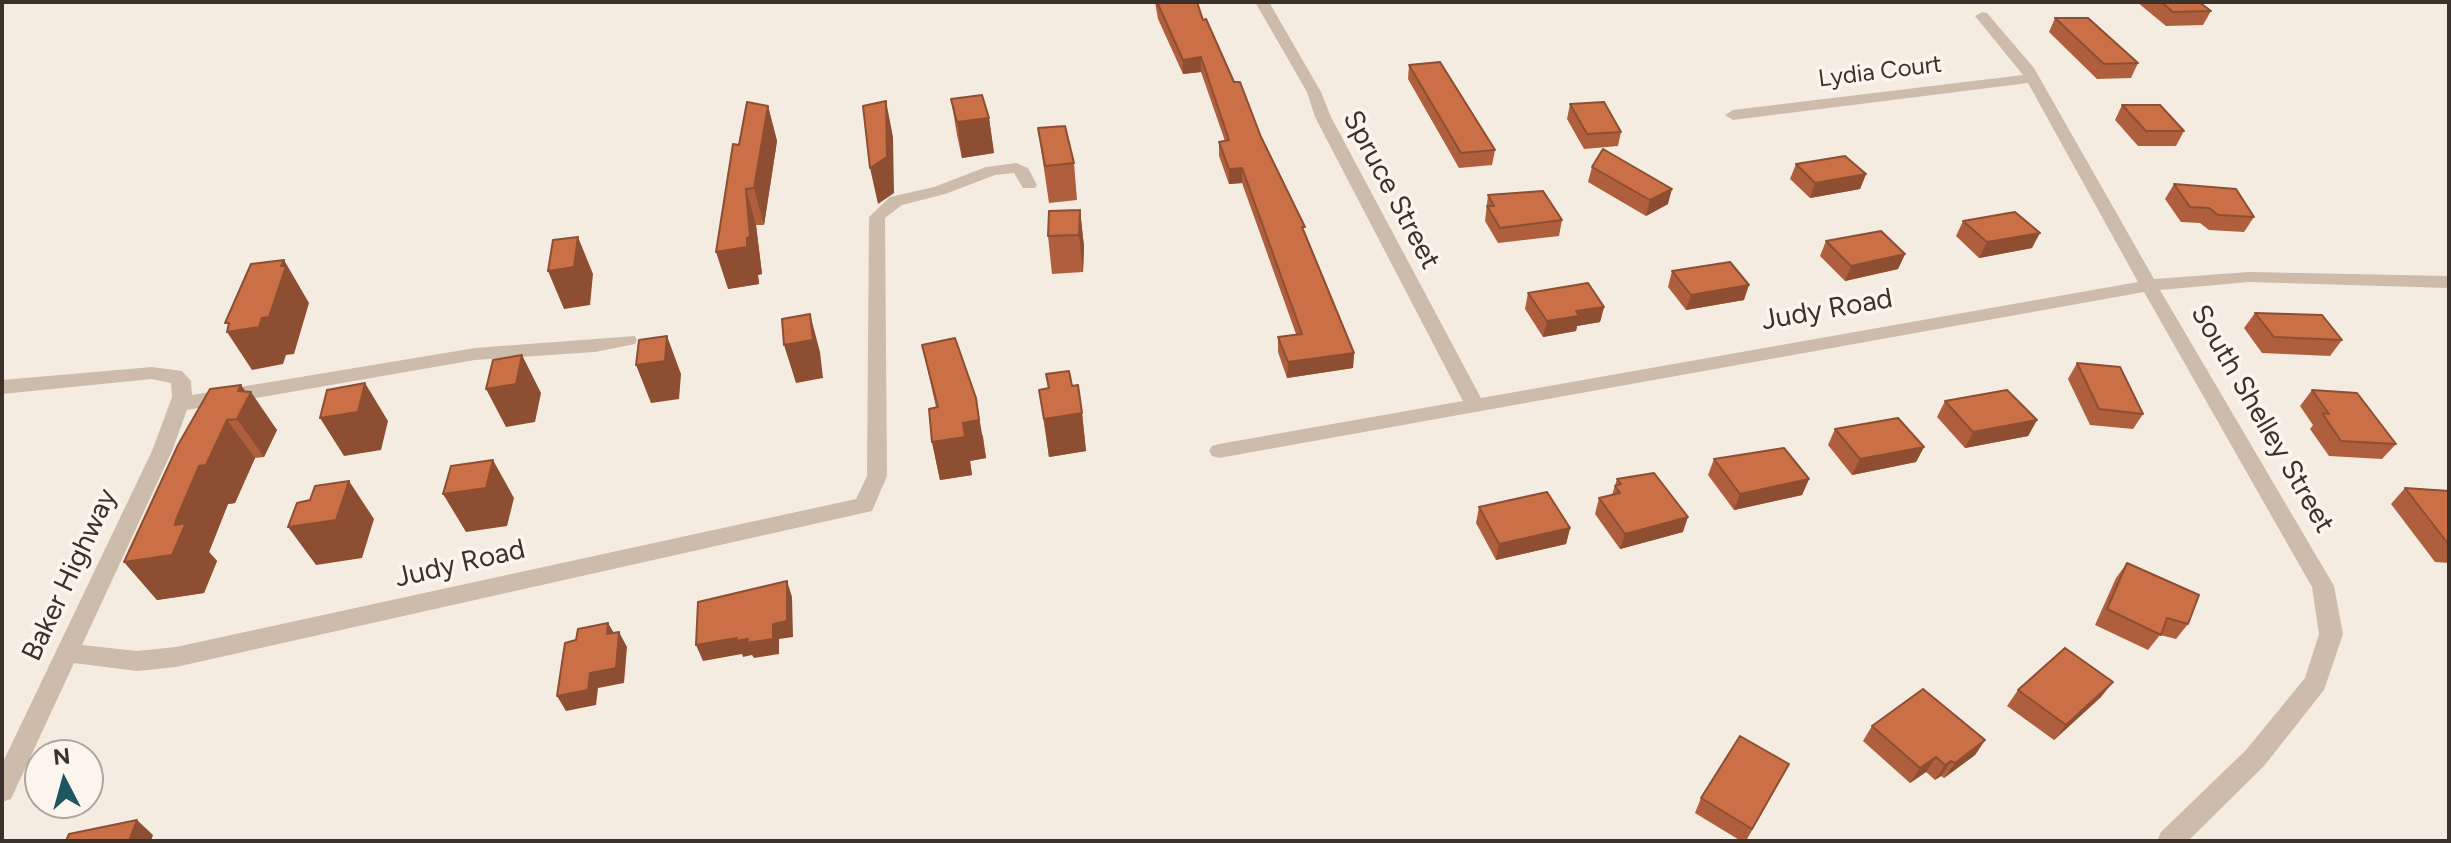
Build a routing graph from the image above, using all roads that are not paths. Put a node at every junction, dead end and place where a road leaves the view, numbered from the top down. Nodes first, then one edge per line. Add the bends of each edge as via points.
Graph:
1 (1262, 2) edge
2 (1982, 16) dead end
3 (2032, 78) junction
4 (1733, 115) dead end
5 (1029, 185) dead end
6 (2449, 282) edge
7 (2150, 285) junction
8 (628, 340) dead end
9 (2, 387) edge
10 (180, 393) junction
11 (1474, 403) junction
12 (1219, 451) dead end
13 (67, 653) junction
14 (2, 791) edge
15 (2170, 841) edge

1 - 11 street, Spruce Street
2 - 3 street, South Shelley Street
3 - 4 street, Lydia Court
3 - 7 street, South Shelley Street
5 - 13 street, Judy Road via 1016,168 992,170 896,201 877,217 877,476 864,505 176,657 137,661
6 - 7 street, Judy Road via 2249,277
7 - 11 street, Judy Road
7 - 15 street, South Shelley Street via 2323,586 2331,634 2316,683 2255,758
8 - 10 street via 475,354
9 - 10 street via 152,373 175,376
10 - 13 street, Baker Highway
11 - 12 street, Judy Road
13 - 14 street, Baker Highway

